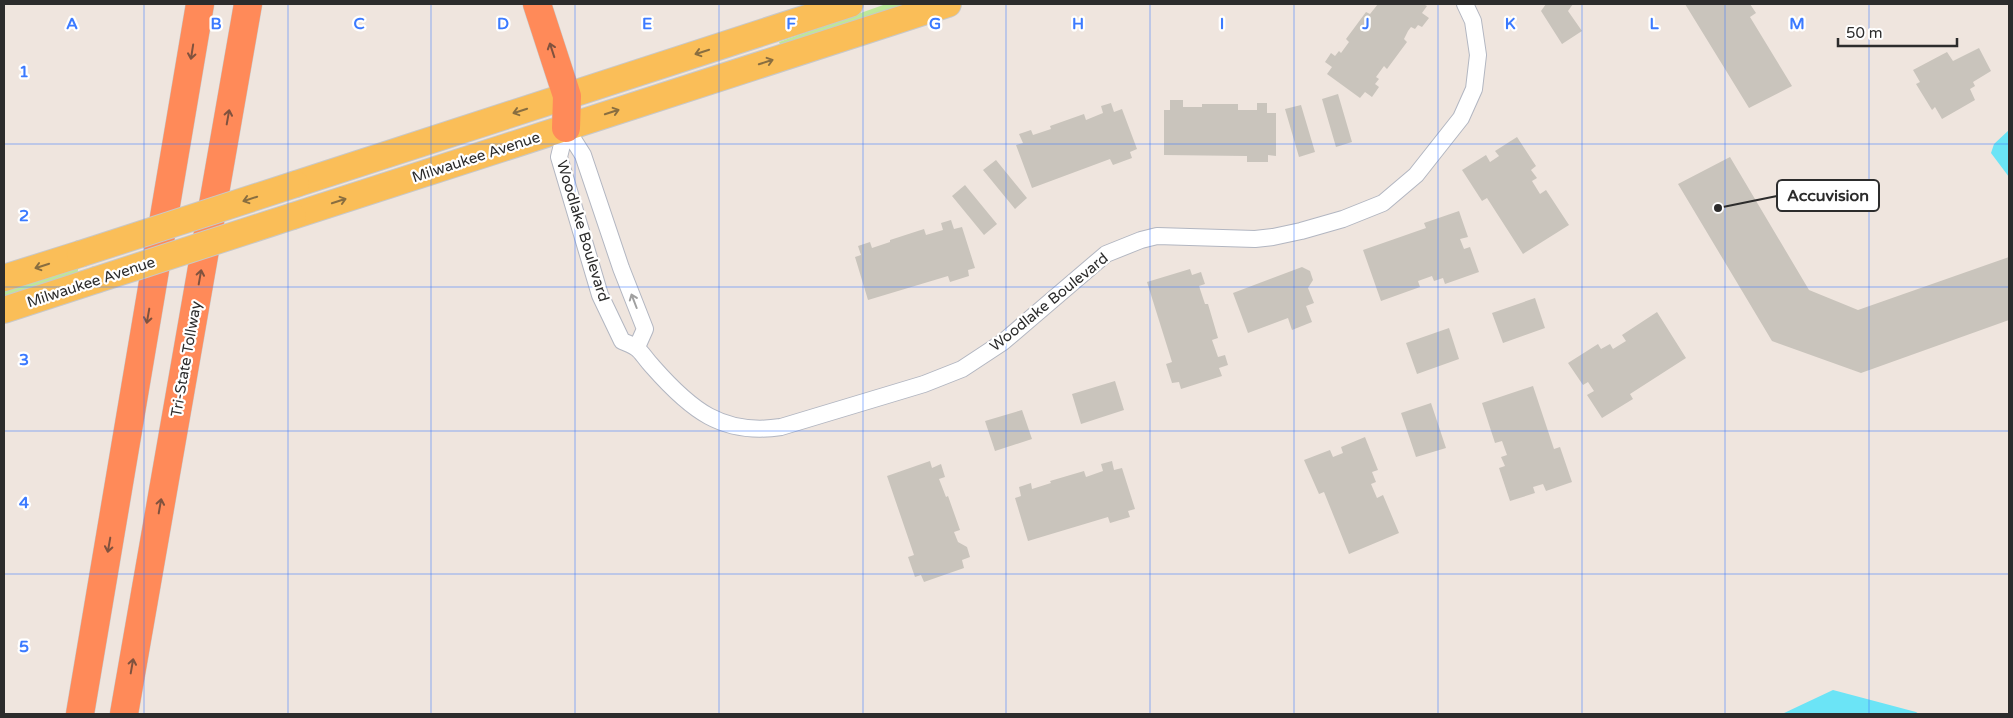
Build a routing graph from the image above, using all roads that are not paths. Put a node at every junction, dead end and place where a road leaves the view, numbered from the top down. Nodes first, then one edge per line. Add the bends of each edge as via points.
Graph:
1 (200, 4) edge
2 (248, 4) edge
3 (538, 4) edge
4 (850, 4) edge
5 (948, 4) edge
6 (1465, 4) edge
7 (567, 96) junction
8 (566, 128) junction
9 (4, 278) edge
10 (4, 310) edge
11 (638, 347) junction
12 (80, 714) edge
13 (124, 714) edge

1 -> 12 highway
13 -> 2 highway, Tri-State Tollway
7 -> 3 highway
4 -> 7 main road, Milwaukee Avenue
8 -> 5 main road, Milwaukee Avenue
6 - 11 street, Woodlake Boulevard via 1472,21 1478,55 1474,90 1461,118 1416,175 1392,196 1343,219 1255,239 1157,236 1141,240 1106,254 1003,342 962,370 766,430 729,425 701,413 652,367
7 - 8 highway
7 -> 9 main road, Milwaukee Avenue, bridge
10 -> 8 main road, Milwaukee Avenue, bridge
11 -> 8 street, Woodlake Boulevard via 644,329 583,155
8 - 11 street, Woodlake Boulevard via 559,157 600,295 622,341

